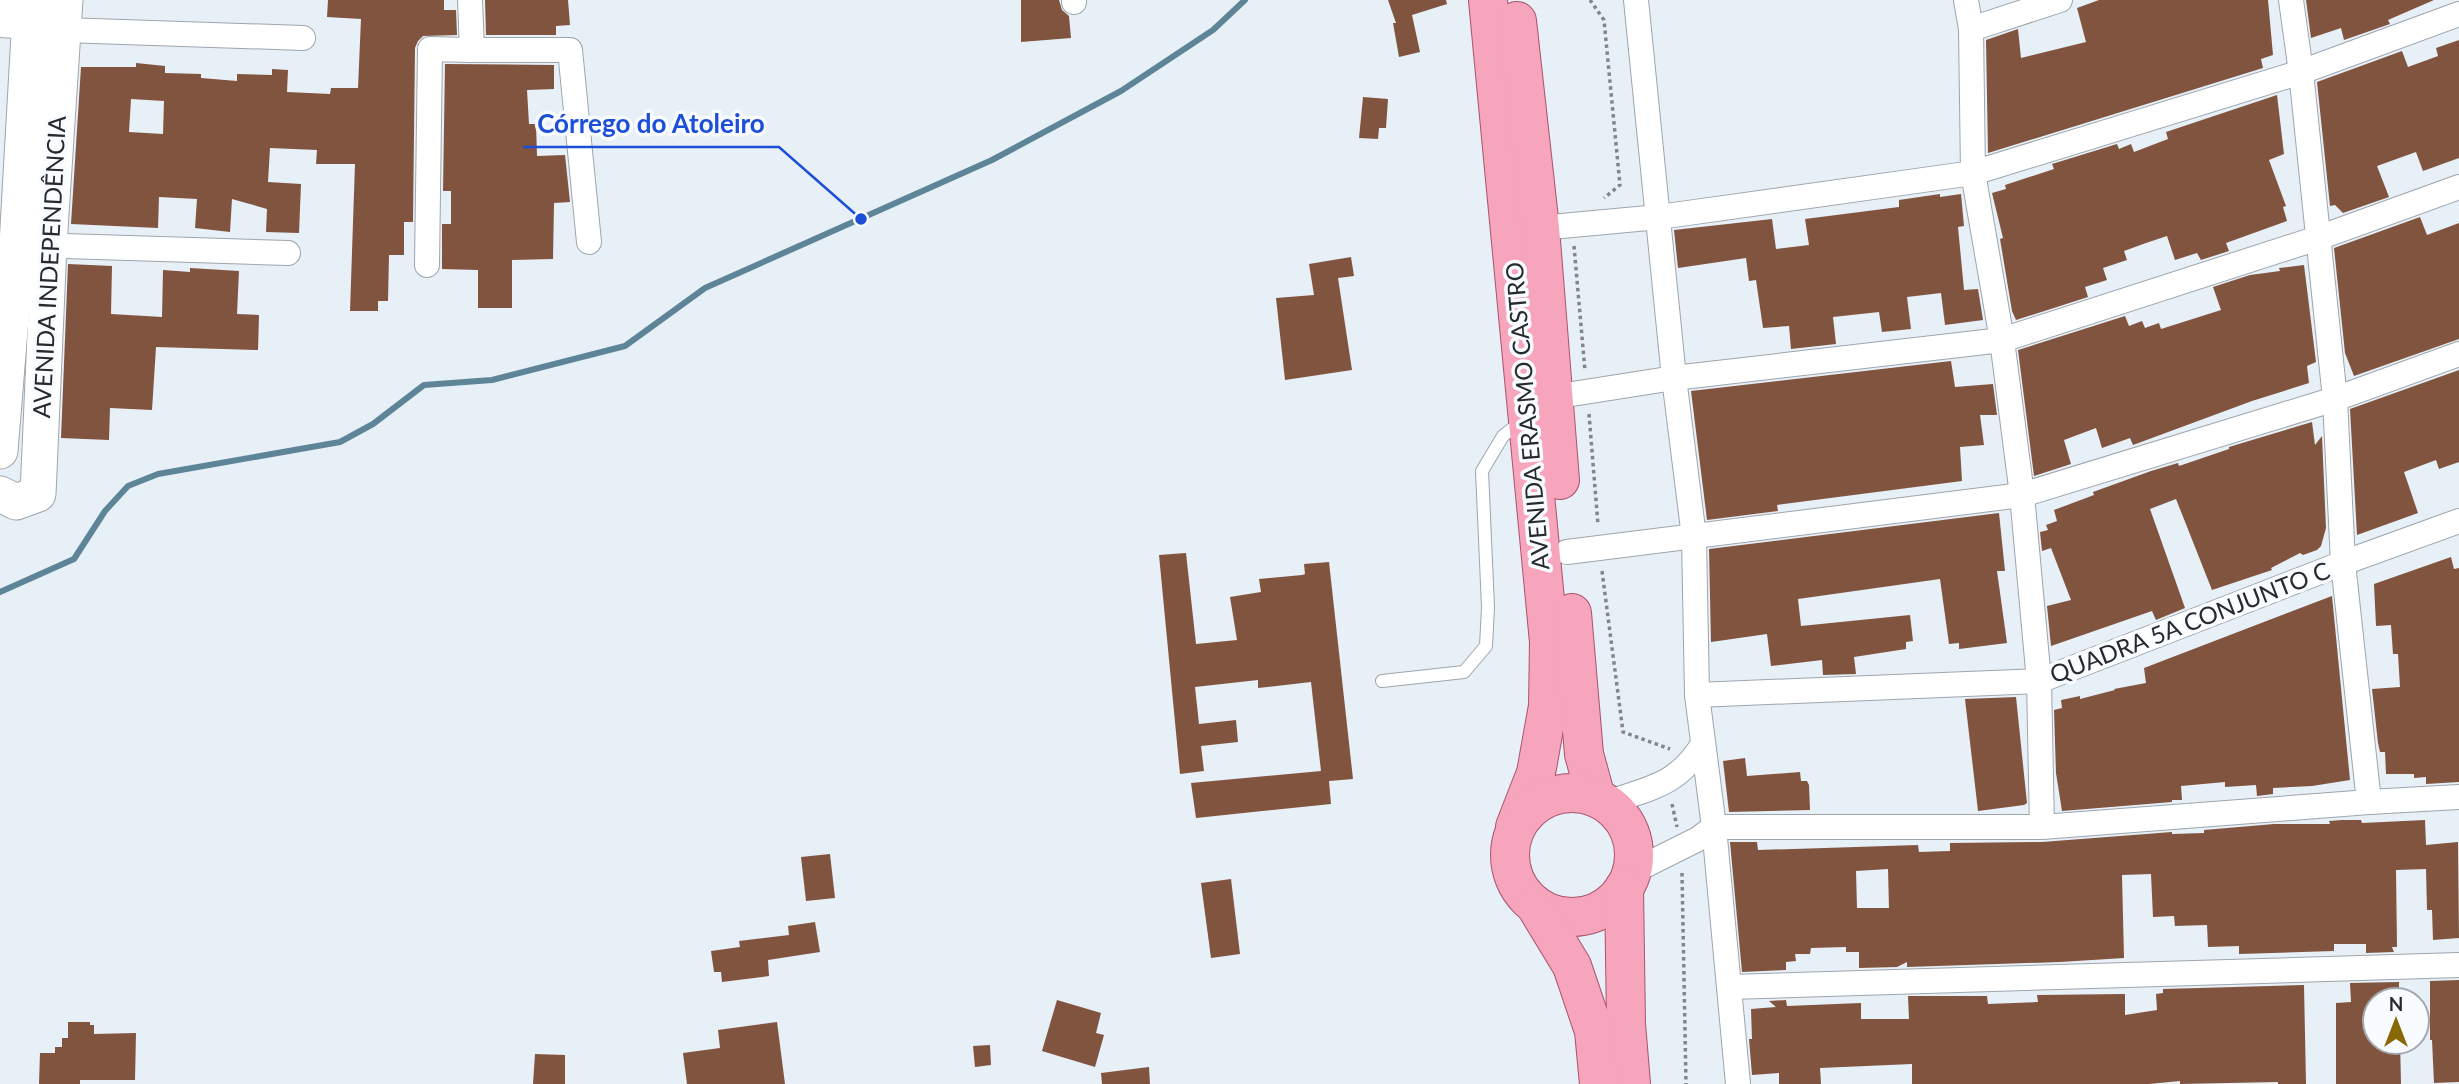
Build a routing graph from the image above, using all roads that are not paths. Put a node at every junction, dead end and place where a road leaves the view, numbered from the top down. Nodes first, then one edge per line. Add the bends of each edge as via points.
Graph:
1 (6, 0) edge
2 (470, 0) edge
3 (1488, 0) edge
4 (1515, 0) edge
5 (1636, 0) edge
6 (1966, 0) edge
7 (2060, 0) edge
8 (2291, 0) edge
9 (2459, 15) edge
10 (34, 18) edge
11 (1971, 29) junction
12 (303, 38) dead end
13 (472, 50) junction
14 (2301, 72) junction
15 (1973, 173) junction
16 (2459, 187) edge
17 (1658, 217) junction
18 (1540, 228) junction
19 (2318, 238) junction
20 (589, 242) dead end
21 (22, 245) edge
22 (288, 253) dead end
23 (427, 265) dead end
24 (2003, 340) junction
25 (2459, 354) edge
26 (1674, 378) junction
27 (2335, 398) junction
28 (1540, 407) junction
29 (0, 451) edge
30 (0, 494) edge
31 (2022, 495) junction
32 (2459, 521) edge
33 (1694, 537) junction
34 (1567, 552) junction
35 (2343, 563) junction
36 (1382, 681) dead end
37 (2039, 681) junction
38 (1697, 695) junction
39 (1703, 744) junction
40 (2459, 797) edge
41 (1601, 800) junction
42 (2369, 802) junction
43 (1515, 827) junction
44 (1714, 827) junction
45 (2042, 827) junction
46 (1628, 880) junction
47 (1535, 905) junction
48 (2459, 965) edge
49 (1729, 987) junction
50 (1599, 1084) edge
51 (1631, 1084) edge
52 (1738, 1084) edge

1 - 10 street
2 - 13 street
3 - 28 main road, AVENIDA ERASMO CASTRO
4 - 18 main road, AVENIDA ERASMO CASTRO
5 - 17 street
6 - 11 street
7 - 11 street
8 - 14 street, QUADRA 5A CONJUNTO C
9 - 14 street
10 - 12 street
10 - 21 street, AVENIDA INDEPENDÊNCIA
11 - 15 street
13 - 20 street via 570,50
13 - 23 street via 430,49
14 - 15 street
14 - 19 street, QUADRA 5A CONJUNTO C
15 - 17 street
15 - 24 street
16 - 19 street
17 - 18 street
17 - 26 street
18 - 28 main road, AVENIDA ERASMO CASTRO
19 - 24 street
19 - 27 street, QUADRA 5A CONJUNTO C
21 - 22 street
21 - 29 street, AVENIDA INDEPENDÊNCIA
21 - 30 street, AVENIDA INDEPENDÊNCIA via 38,494 16,502
24 - 26 street
24 - 31 street
25 - 27 street
26 - 28 street
26 - 33 street
27 - 31 street
27 - 35 street, QUADRA 5A CONJUNTO C
28 - 34 main road, AVENIDA ERASMO CASTRO
28 - 36 lane via 1503,436 1482,471 1486,646 1464,671
28 - 43 main road, AVENIDA ERASMO CASTRO via 1548,706 1536,773
31 - 33 street
31 - 37 street
32 - 35 street
33 - 34 street
33 - 38 street
34 - 41 main road, AVENIDA ERASMO CASTRO via 1584,754
35 - 37 street, QUADRA 5A CONJUNTO C
35 - 42 street
37 - 38 street, QUADRA 5A CONJUNTO C
37 - 45 street
38 - 39 street
39 - 41 street via 1692,763 1667,782
39 - 44 street
40 - 42 street
41 - 43 main road via 1573,793 1549,797 1530,809
41 - 46 main road via 1621,816 1630,833 1634,853
42 - 45 street
43 - 47 main road via 1509,848 1511,870 1519,890
44 - 45 street
44 - 46 street
44 - 49 street
46 - 47 main road via 1611,904 1593,914 1553,915
46 - 51 main road via 1626,1024
47 - 50 main road via 1572,966 1594,1031
48 - 49 street
49 - 52 street

